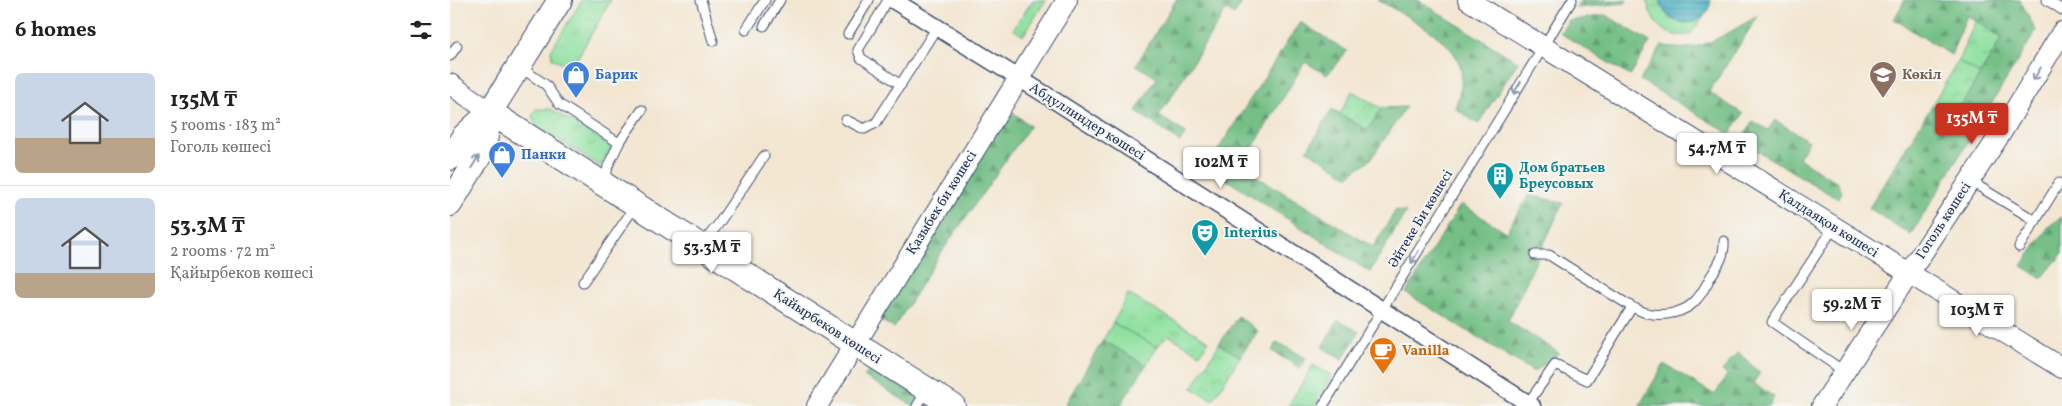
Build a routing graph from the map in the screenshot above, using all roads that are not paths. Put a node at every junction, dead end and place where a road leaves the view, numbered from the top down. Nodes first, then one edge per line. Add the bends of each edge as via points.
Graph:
1 (701, 0) edge
2 (765, 0) edge
3 (780, 0) edge
4 (869, 0) edge
5 (888, 0) edge
6 (893, 0) edge
7 (1067, 0) edge
8 (1468, 0) edge
9 (1572, 0) edge
10 (2047, 0) edge
11 (555, 4) edge
12 (2062, 10) edge
13 (764, 26) dead end
14 (937, 28) junction
15 (746, 30) dead end
16 (2062, 32) edge
17 (848, 34) dead end
18 (714, 40) dead end
19 (457, 46) dead end
20 (1543, 46) junction
21 (450, 56) edge
22 (519, 66) junction
23 (1019, 78) junction
24 (450, 84) edge
25 (901, 84) junction
26 (642, 110) dead end
27 (490, 112) junction
28 (846, 120) dead end
29 (619, 143) junction
30 (764, 156) dead end
31 (450, 158) edge
32 (1970, 181) junction
33 (2059, 183) dead end
34 (604, 186) junction
35 (450, 204) edge
36 (636, 205) junction
37 (2036, 221) junction
38 (1834, 227) junction
39 (1724, 240) dead end
40 (702, 245) junction
41 (2019, 247) dead end
42 (1535, 255) dead end
43 (1910, 275) junction
44 (583, 282) dead end
45 (1632, 306) junction
46 (1382, 311) junction
47 (855, 345) junction
48 (2062, 368) edge
49 (1845, 372) junction
50 (922, 398) edge
51 (1530, 405) edge
52 (817, 406) edge
53 (953, 406) edge
54 (1323, 406) edge
55 (1822, 406) edge

1 - 18 lane
2 - 15 lane
3 - 13 lane
4 - 17 lane
5 - 25 lane via 858,50 861,58
6 - 14 street, Абдуллиндер көшесі
7 - 23 street, Қазыбек би көшесі
8 - 20 street, Қалдаяқов көшесі
9 - 20 lane, Әйтеке Би көшесі
10 - 12 lane
11 - 22 main road
14 - 23 street, Абдуллиндер көшесі
14 - 25 lane
16 -> 32 street, Гоголь көшесі
19 - 21 lane
20 - 38 street, Қалдаяқов көшесі
20 -> 46 lane, Әйтеке Би көшесі
22 - 27 main road
22 - 29 lane via 546,85 559,104
23 - 46 street, Абдуллиндер көшесі
23 - 47 street, Қазыбек би көшесі
24 - 27 street, Қайырбеков көшесі
25 - 28 lane via 876,123 864,129
26 - 29 lane
27 - 31 main road via 464,136
27 - 34 main road, Қайырбеков көшесі
35 -> 27 main road via 484,148
29 - 34 lane via 608,166
30 - 40 lane
32 - 37 lane
32 - 43 street, Гоголь көшесі
33 - 37 lane
34 - 36 main road, Қайырбеков көшесі
36 - 40 main road, Қайырбеков көшесі
36 - 44 lane
37 - 41 lane
38 - 43 street, Қалдаяқов көшесі
38 - 49 lane via 1772,322
39 - 45 lane via 1725,251 1721,260 1690,306 1665,314 1647,313
40 - 47 main road, Қайырбеков көшесі
42 - 45 lane via 1549,255
43 - 48 street, Қалдаяқов көшесі
43 - 49 street, Гоголь көшесі
45 - 51 lane via 1587,380 1555,364
46 - 51 street, Абдуллиндер көшесі
46 - 54 lane, Әйтеке Би көшесі
47 - 50 main road, Қайырбеков көшесі
47 - 52 street, Қазыбек би көшесі
49 - 55 street, Гоголь көшесі
50 - 53 main road, Қайырбеков көшесі

